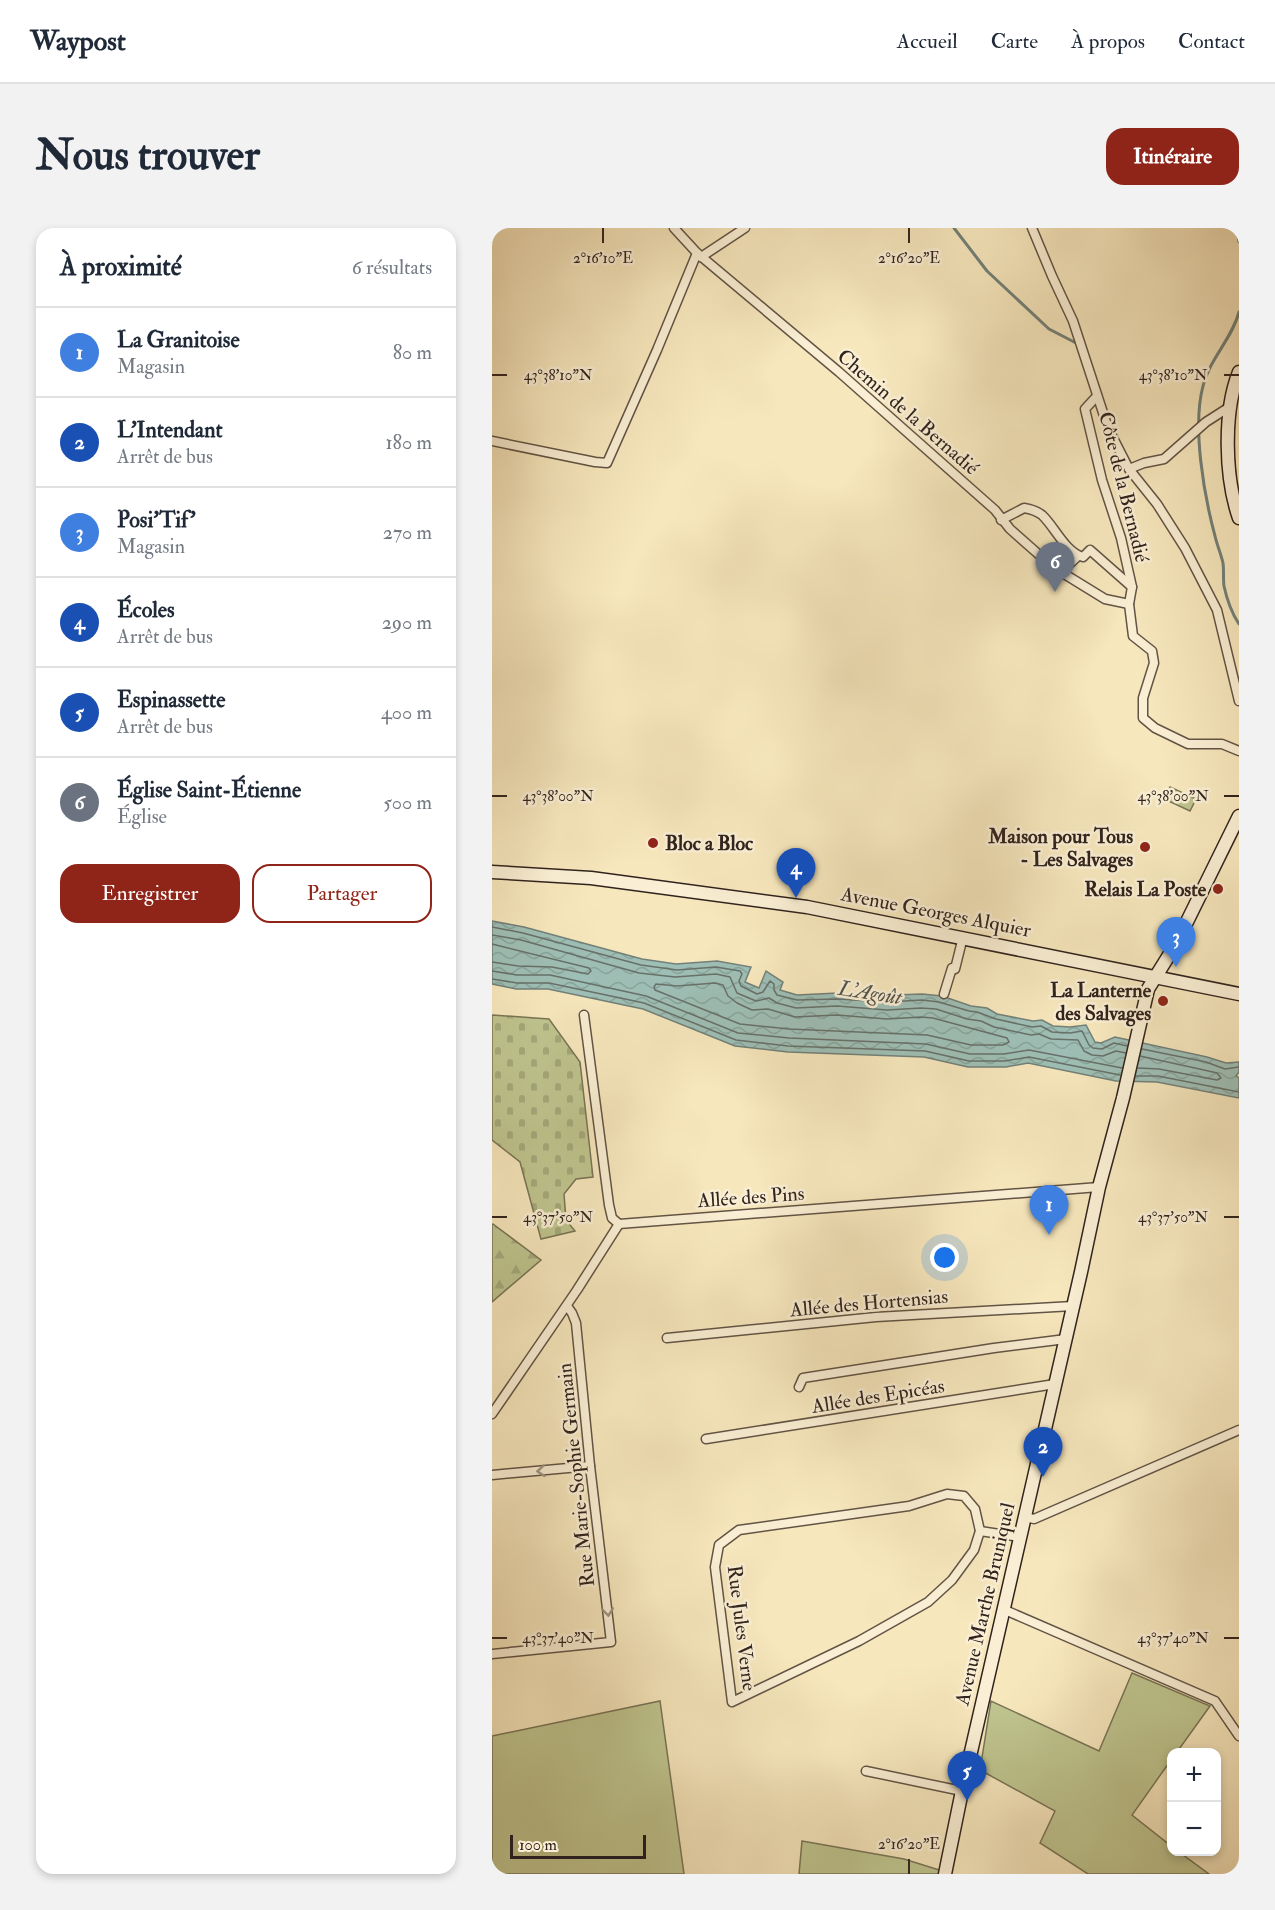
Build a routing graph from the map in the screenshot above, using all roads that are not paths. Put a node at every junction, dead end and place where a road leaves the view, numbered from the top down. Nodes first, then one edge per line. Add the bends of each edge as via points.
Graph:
1 (674, 228) edge
2 (745, 228) edge
3 (1032, 228) edge
4 (699, 255) junction
5 (1239, 372) edge
6 (1097, 396) junction
7 (1231, 406) junction
8 (492, 441) edge
9 (1129, 469) junction
10 (1239, 518) edge
11 (1001, 520) junction
12 (1078, 555) junction
13 (1061, 572) junction
14 (1132, 587) junction
15 (1129, 604) junction
16 (1239, 700) edge
17 (1239, 751) edge
18 (1239, 816) edge
19 (492, 872) edge
20 (963, 937) junction
21 (1156, 977) junction
22 (944, 994) dead end
23 (1239, 994) edge
24 (584, 1015) dead end
25 (1099, 1187) junction
26 (619, 1224) junction
27 (567, 1306) junction
28 (1073, 1306) junction
29 (667, 1338) dead end
30 (1066, 1339) junction
31 (1055, 1384) junction
32 (799, 1387) dead end
33 (492, 1413) edge
34 (1239, 1430) edge
35 (706, 1439) dead end
36 (590, 1466) junction
37 (492, 1475) edge
38 (1026, 1516) junction
39 (980, 1531) junction
40 (1020, 1538) junction
41 (1005, 1610) junction
42 (492, 1654) edge
43 (1239, 1736) edge
44 (866, 1771) dead end
45 (962, 1791) junction
46 (945, 1874) edge

1 - 4 street, Chemin de la Bernadié
2 - 4 street
3 - 6 street via 1073,321
4 - 8 street via 607,463
4 - 11 street, Chemin de la Bernadié via 839,372 995,510
5 - 7 street
6 - 9 street, Côte de la Bernadié
6 - 14 street, Côte de la Bernadié via 1085,409
7 - 9 street via 1164,459
7 - 10 street via 1228,460 1232,499
9 - 16 street, Côte de la Bernadié via 1185,548 1217,610
11 - 12 street via 1024,508 1040,513
11 - 13 street, Chemin de la Bernadié
12 - 13 street
12 - 14 street via 1083,557 1090,550
13 - 15 street, Chemin de la Bernadié via 1105,599
14 - 15 street, Côte de la Bernadié
15 - 17 street, Côte de la Bernadié via 1133,636 1152,651 1154,663 1143,698 1143,718 1188,744 1222,744
18 - 21 street, Avenue Marthe Bruniquel
19 - 20 street, Avenue Georges Alquier via 591,878 807,907
20 - 21 street, Avenue Georges Alquier
20 - 22 street
21 - 23 street, Avenue Georges Alquier
21 - 25 street, Avenue Marthe Bruniquel via 1148,989
24 - 26 street via 609,1205 612,1218
25 - 26 street, Allée des Pins
25 - 28 street, Avenue Marthe Bruniquel
26 - 27 street
27 - 33 street
27 - 36 street, Rue Marie-Sophie Germain via 576,1323
28 - 29 street, Allée des Hortensias via 876,1317
28 - 30 street, Avenue Marthe Bruniquel
30 - 31 street, Avenue Marthe Bruniquel
30 - 32 street via 803,1378
31 - 35 street, Allée des Epicéas
31 - 38 street, Avenue Marthe Bruniquel
34 - 38 street via 1034,1519
36 -> 37 street
36 -> 42 street, Rue Marie-Sophie Germain via 611,1642
38 - 40 street, Avenue Marthe Bruniquel
39 - 39 street, Rue Jules Verne via 974,1550 952,1580 928,1602 859,1641 732,1702 715,1568 719,1545 739,1530 909,1506 947,1494 964,1496 975,1509
39 - 40 street
40 - 41 street, Avenue Marthe Bruniquel
41 - 43 street via 1215,1701
41 - 45 street, Avenue Marthe Bruniquel
44 - 45 street
45 - 46 street, Avenue Marthe Bruniquel

